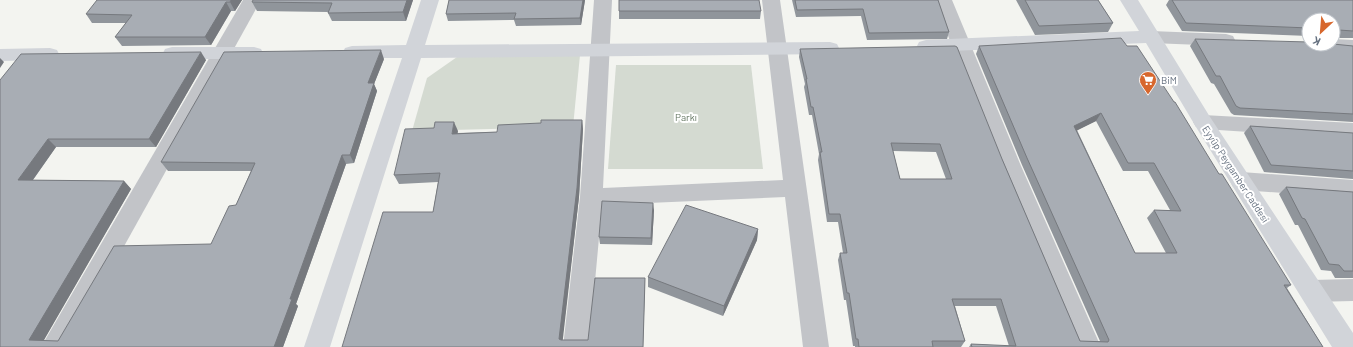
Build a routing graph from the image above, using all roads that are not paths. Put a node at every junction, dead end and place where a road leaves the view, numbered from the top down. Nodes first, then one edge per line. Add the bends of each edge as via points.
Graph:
1 (252, 0) edge
2 (430, 0) edge
3 (603, 0) edge
4 (771, 0) edge
5 (943, 0) edge
6 (1129, 0) edge
7 (1151, 37) junction
8 (1246, 41) edge
9 (1341, 45) edge
10 (962, 46) junction
11 (1353, 46) edge
12 (906, 47) edge
13 (850, 48) edge
14 (600, 49) junction
15 (778, 49) junction
16 (415, 51) junction
17 (337, 52) edge
18 (158, 53) edge
19 (221, 53) junction
20 (268, 53) edge
21 (63, 54) edge
22 (5, 63) edge
23 (1203, 122) junction
24 (1353, 131) edge
25 (1241, 181) junction
26 (796, 188) junction
27 (1353, 189) edge
28 (591, 197) junction
29 (1353, 290) edge
30 (1312, 291) junction
31 (54, 347) edge
32 (317, 347) edge
33 (576, 347) edge
34 (816, 347) edge
35 (1088, 347) edge
36 (1347, 347) edge

1 - 19 street
2 - 16 street
3 - 14 street
4 - 15 street
5 - 10 street
6 - 7 street, Eyyüp Peygamber Caddesi
7 - 8 street
7 - 10 street
7 - 23 street, Eyyüp Peygamber Caddesi
9 - 11 street
10 - 12 street
10 - 35 street via 1010,166
13 - 15 street
14 - 15 street
14 - 16 street
14 - 28 street
15 - 26 street
16 - 17 street
16 - 32 street
18 - 19 street
19 - 20 street
19 - 31 street
21 - 22 street via 24,54
23 - 24 street
23 - 25 street, Eyyüp Peygamber Caddesi
25 - 27 street
25 - 30 street, Eyyüp Peygamber Caddesi
26 - 28 street
26 - 34 street
28 - 33 street
29 - 30 street
30 - 36 street, Eyyüp Peygamber Caddesi

